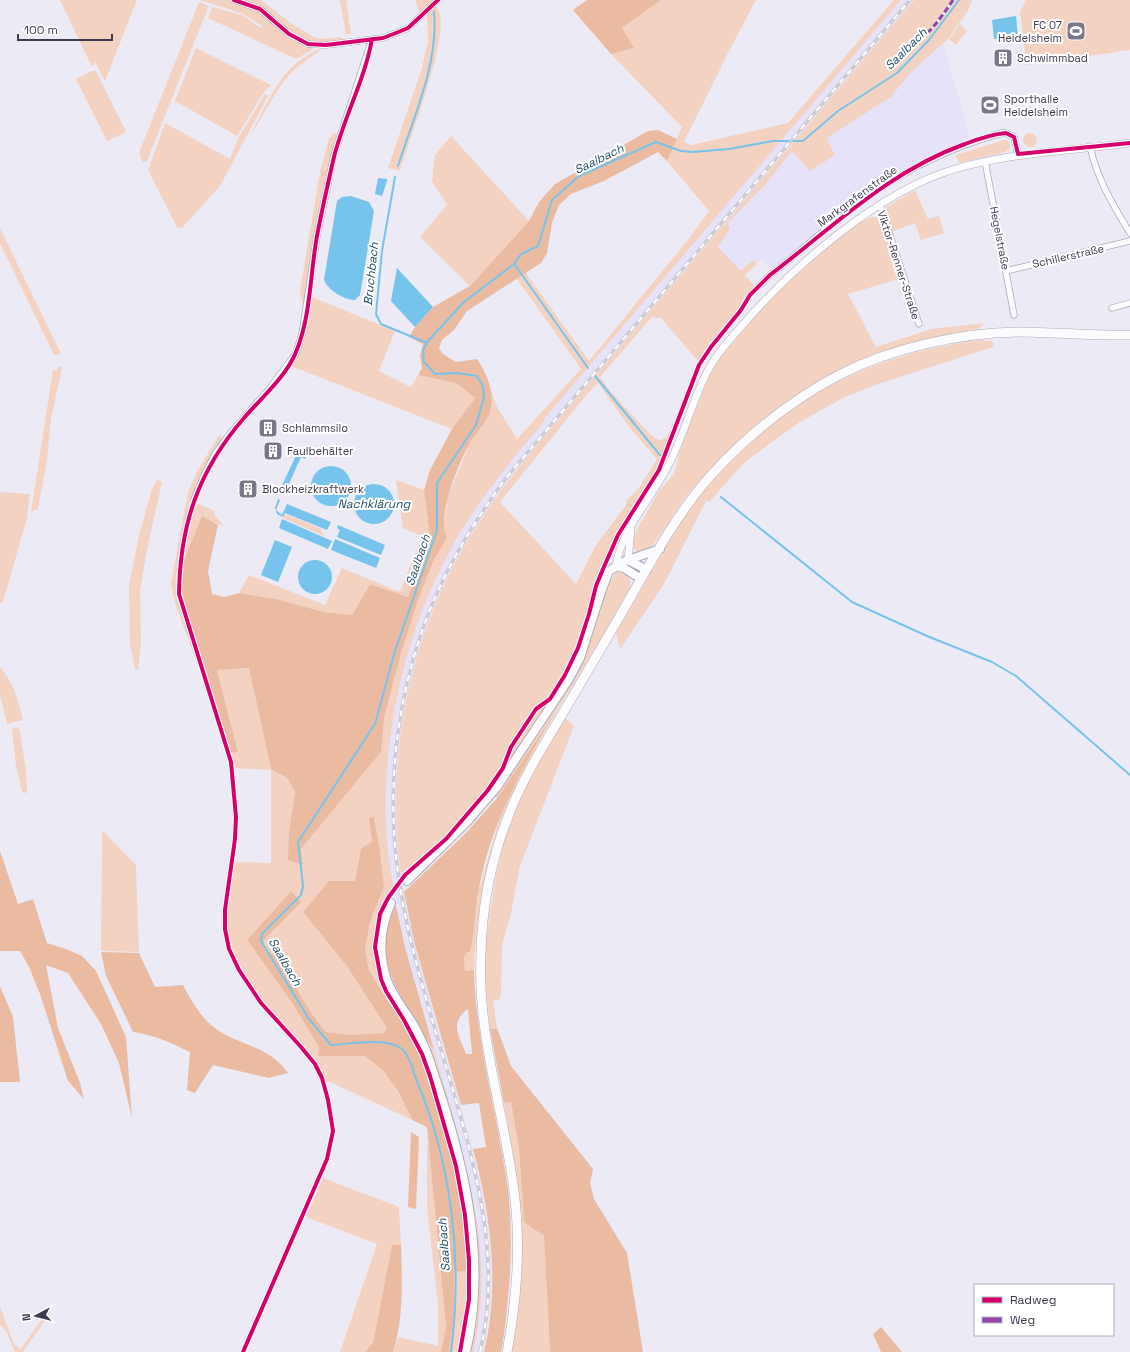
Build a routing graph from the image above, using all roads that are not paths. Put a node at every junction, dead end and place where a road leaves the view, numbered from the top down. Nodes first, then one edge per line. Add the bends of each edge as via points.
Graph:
1 (234, 0) edge
2 (438, 0) edge
3 (372, 39) junction
4 (1130, 143) edge
5 (1090, 146) junction
6 (1018, 154) junction
7 (985, 161) junction
8 (880, 205) junction
9 (1130, 233) edge
10 (1130, 241) edge
11 (1006, 271) junction
12 (759, 286) dead end
13 (1130, 303) edge
14 (1112, 308) dead end
15 (1014, 315) dead end
16 (919, 324) dead end
17 (1130, 335) edge
18 (195, 498) dead end
19 (633, 524) junction
20 (660, 549) junction
21 (628, 560) junction
22 (616, 566) junction
23 (647, 570) junction
24 (641, 579) junction
25 (407, 882) dead end
26 (391, 903) dead end
27 (466, 1352) edge
28 (507, 1352) edge

1 - 3 street via 260,9 289,34 308,44 326,45
2 - 3 street via 408,28 383,38
3 - 18 street via 334,155 317,236 302,334 296,353 215,454
4 - 5 street, Markgrafenstraße
5 - 6 street, Markgrafenstraße
5 - 9 street via 1094,166 1108,197
6 - 7 street, Markgrafenstraße
6 - 12 street, Markgrafenstraße via 1014,137 1002,133 960,146 922,162 844,214
7 - 8 street, Markgrafenstraße via 938,175 908,188
7 - 11 street, Hegelstraße
8 - 16 street, Viktor-Renner-Straße
8 - 19 street, Markgrafenstraße via 831,241 771,293 729,341 711,365 669,464
10 - 11 street, Schillerstraße
11 - 15 street, Hegelstraße
13 - 14 street
17 - 20 main road via 1041,332 981,335 925,344 885,356 842,374 808,393 745,441 698,489
19 - 21 street
19 - 22 street, Markgrafenstraße via 623,540
20 - 21 main road
20 - 23 main road
21 - 22 main road
21 - 23 main road
22 - 24 main road
22 - 25 main road via 607,575 580,658 557,698 497,787 467,822
23 - 24 main road
24 - 28 main road via 537,754 507,817 490,880 480,955 481,995 485,1034 514,1192 517,1228 516,1286
26 - 27 main road via 381,947 387,980 413,1024 435,1074 461,1165 470,1214 474,1301

